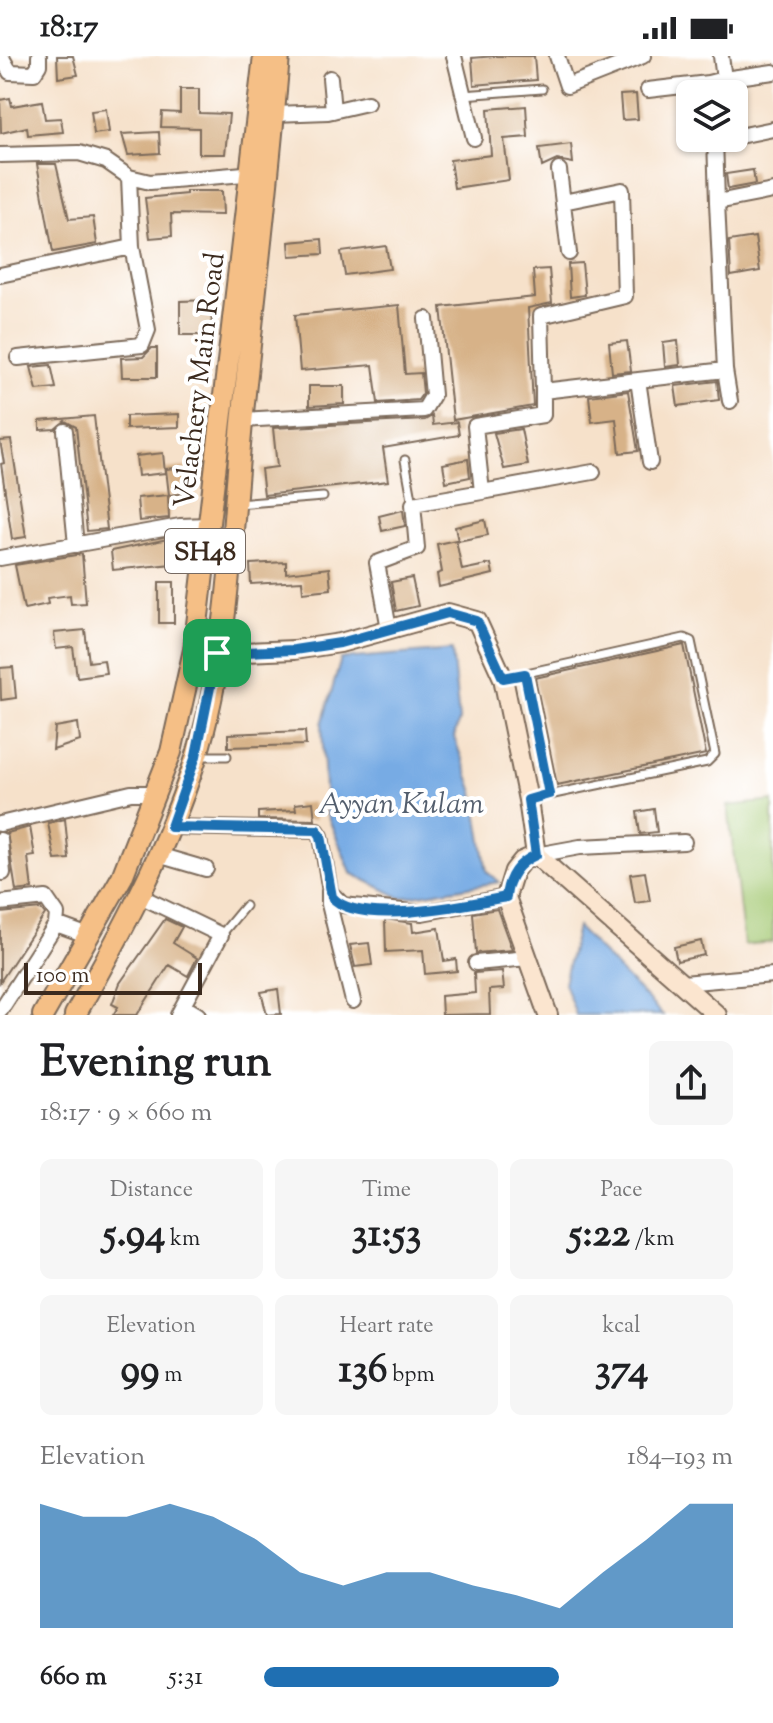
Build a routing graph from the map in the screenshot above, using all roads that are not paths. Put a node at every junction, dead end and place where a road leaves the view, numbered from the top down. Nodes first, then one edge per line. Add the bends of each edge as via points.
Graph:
1 (1, 56) edge
2 (39, 56) edge
3 (264, 56) edge
4 (279, 56) edge
5 (454, 56) edge
6 (557, 56) edge
7 (643, 56) edge
8 (721, 56) edge
9 (773, 72) edge
10 (330, 78) dead end
11 (724, 79) joint
12 (542, 89) dead end
13 (676, 89) edge
14 (648, 90) dead end
15 (463, 95) junction
16 (367, 103) dead end
17 (333, 111) junction
18 (274, 114) junction
19 (773, 129) edge
20 (748, 134) edge
21 (474, 138) dead end
22 (719, 152) edge
23 (0, 155) edge
24 (559, 170) dead end
25 (261, 174) junction
26 (129, 177) junction
27 (773, 191) edge
28 (563, 202) junction
29 (717, 202) junction
30 (132, 247) junction
31 (569, 253) dead end
32 (0, 275) edge
33 (426, 319) dead end
34 (18, 358) dead end
35 (725, 370) junction
36 (638, 380) junction
37 (543, 391) junction
38 (730, 401) dead end
39 (242, 420) junction
40 (65, 431) dead end
41 (405, 460) dead end
42 (650, 462) dead end
43 (593, 472) dead end
44 (482, 492) junction
45 (323, 497) dead end
46 (235, 504) junction
47 (413, 504) junction
48 (208, 525) junction
49 (76, 545) junction
50 (0, 558) edge
51 (389, 629) junction
52 (217, 653) junction
53 (525, 674) junction
54 (503, 678) junction
55 (196, 756) junction
56 (227, 756) dead end
57 (155, 793) junction
58 (549, 794) junction
59 (528, 800) junction
60 (0, 824) edge
61 (171, 827) junction
62 (0, 840) edge
63 (684, 842) dead end
64 (158, 855) junction
65 (536, 855) junction
66 (206, 869) dead end
67 (3, 873) dead end
68 (329, 886) junction
69 (140, 896) junction
70 (506, 897) junction
71 (0, 903) edge
72 (245, 906) dead end
73 (56, 924) junction
74 (221, 935) junction
75 (89, 936) junction
76 (528, 958) junction
77 (476, 963) dead end
78 (773, 975) edge
79 (683, 983) junction
80 (353, 1001) dead end
81 (181, 1010) edge
82 (0, 1011) edge
83 (43, 1015) edge
84 (75, 1015) edge
85 (198, 1015) edge
86 (548, 1015) edge
87 (717, 1015) edge

1 - 2 street via 17,75 34,73
3 - 25 main road, Velachery Main Road / SH48
4 - 18 main road, Velachery Main Road / SH48
5 - 15 street
6 - 7 street via 567,86
8 - 11 street
9 - 11 street
10 - 17 street
12 - 15 lane
13 - 14 street
15 - 21 street
16 - 17 street
17 - 18 street
18 - 25 main road, Velachery Main Road / SH48
19 - 20 street
22 - 29 street
23 - 26 street via 79,153 106,161
24 - 28 street
25 - 26 street via 150,182
25 - 39 main road, Velachery Main Road / SH48
25 - 48 main road, Velachery Main Road / SH48
26 - 30 street
27 - 29 street
28 - 31 street
28 - 37 street via 622,190 625,296 541,316
29 - 35 street
30 - 32 street
30 - 34 street via 148,330 142,345
33 - 39 street via 433,395 424,410
35 - 36 street
35 - 38 street
36 - 37 street
36 - 42 street
37 - 44 street via 543,415 475,426
39 - 46 main road, Velachery Main Road / SH48
40 - 49 street
41 - 47 lane
43 - 44 street
44 - 47 street
45 - 46 lane
46 - 52 main road, Velachery Main Road / SH48
47 - 51 street via 417,548 377,563
48 - 49 street
48 - 57 main road, Velachery Main Road / SH48 via 194,650 171,752
49 - 50 street
51 - 52 street via 294,650
51 - 54 street via 448,613 477,621
52 - 55 main road, Velachery Main Road / SH48
53 - 54 lane
53 - 58 lane
53 - 58 lane via 688,639 715,754 698,766
54 - 59 street
55 - 56 lane
55 - 61 main road, Velachery Main Road / SH48
57 - 60 street via 131,793
57 - 75 main road, Velachery Main Road / SH48 via 122,877
58 - 59 lane
59 - 65 street
61 - 64 main road, Velachery Main Road / SH48
61 - 68 street via 317,830
62 - 67 street
63 - 65 street via 580,847
64 - 66 street
64 - 69 main road, Velachery Main Road / SH48
65 - 70 street via 514,871
65 - 79 street
68 - 70 street via 332,897 343,905 389,912 422,913
68 - 80 street
69 - 74 street
69 - 84 main road, Velachery Main Road / SH48
70 - 76 street
71 - 73 street via 46,898 57,914
72 - 74 lane
73 - 75 street
73 - 82 street
74 - 81 street
75 - 83 main road, Velachery Main Road / SH48
76 - 77 street
76 - 86 street
78 - 79 street
79 - 87 street
81 - 85 street

